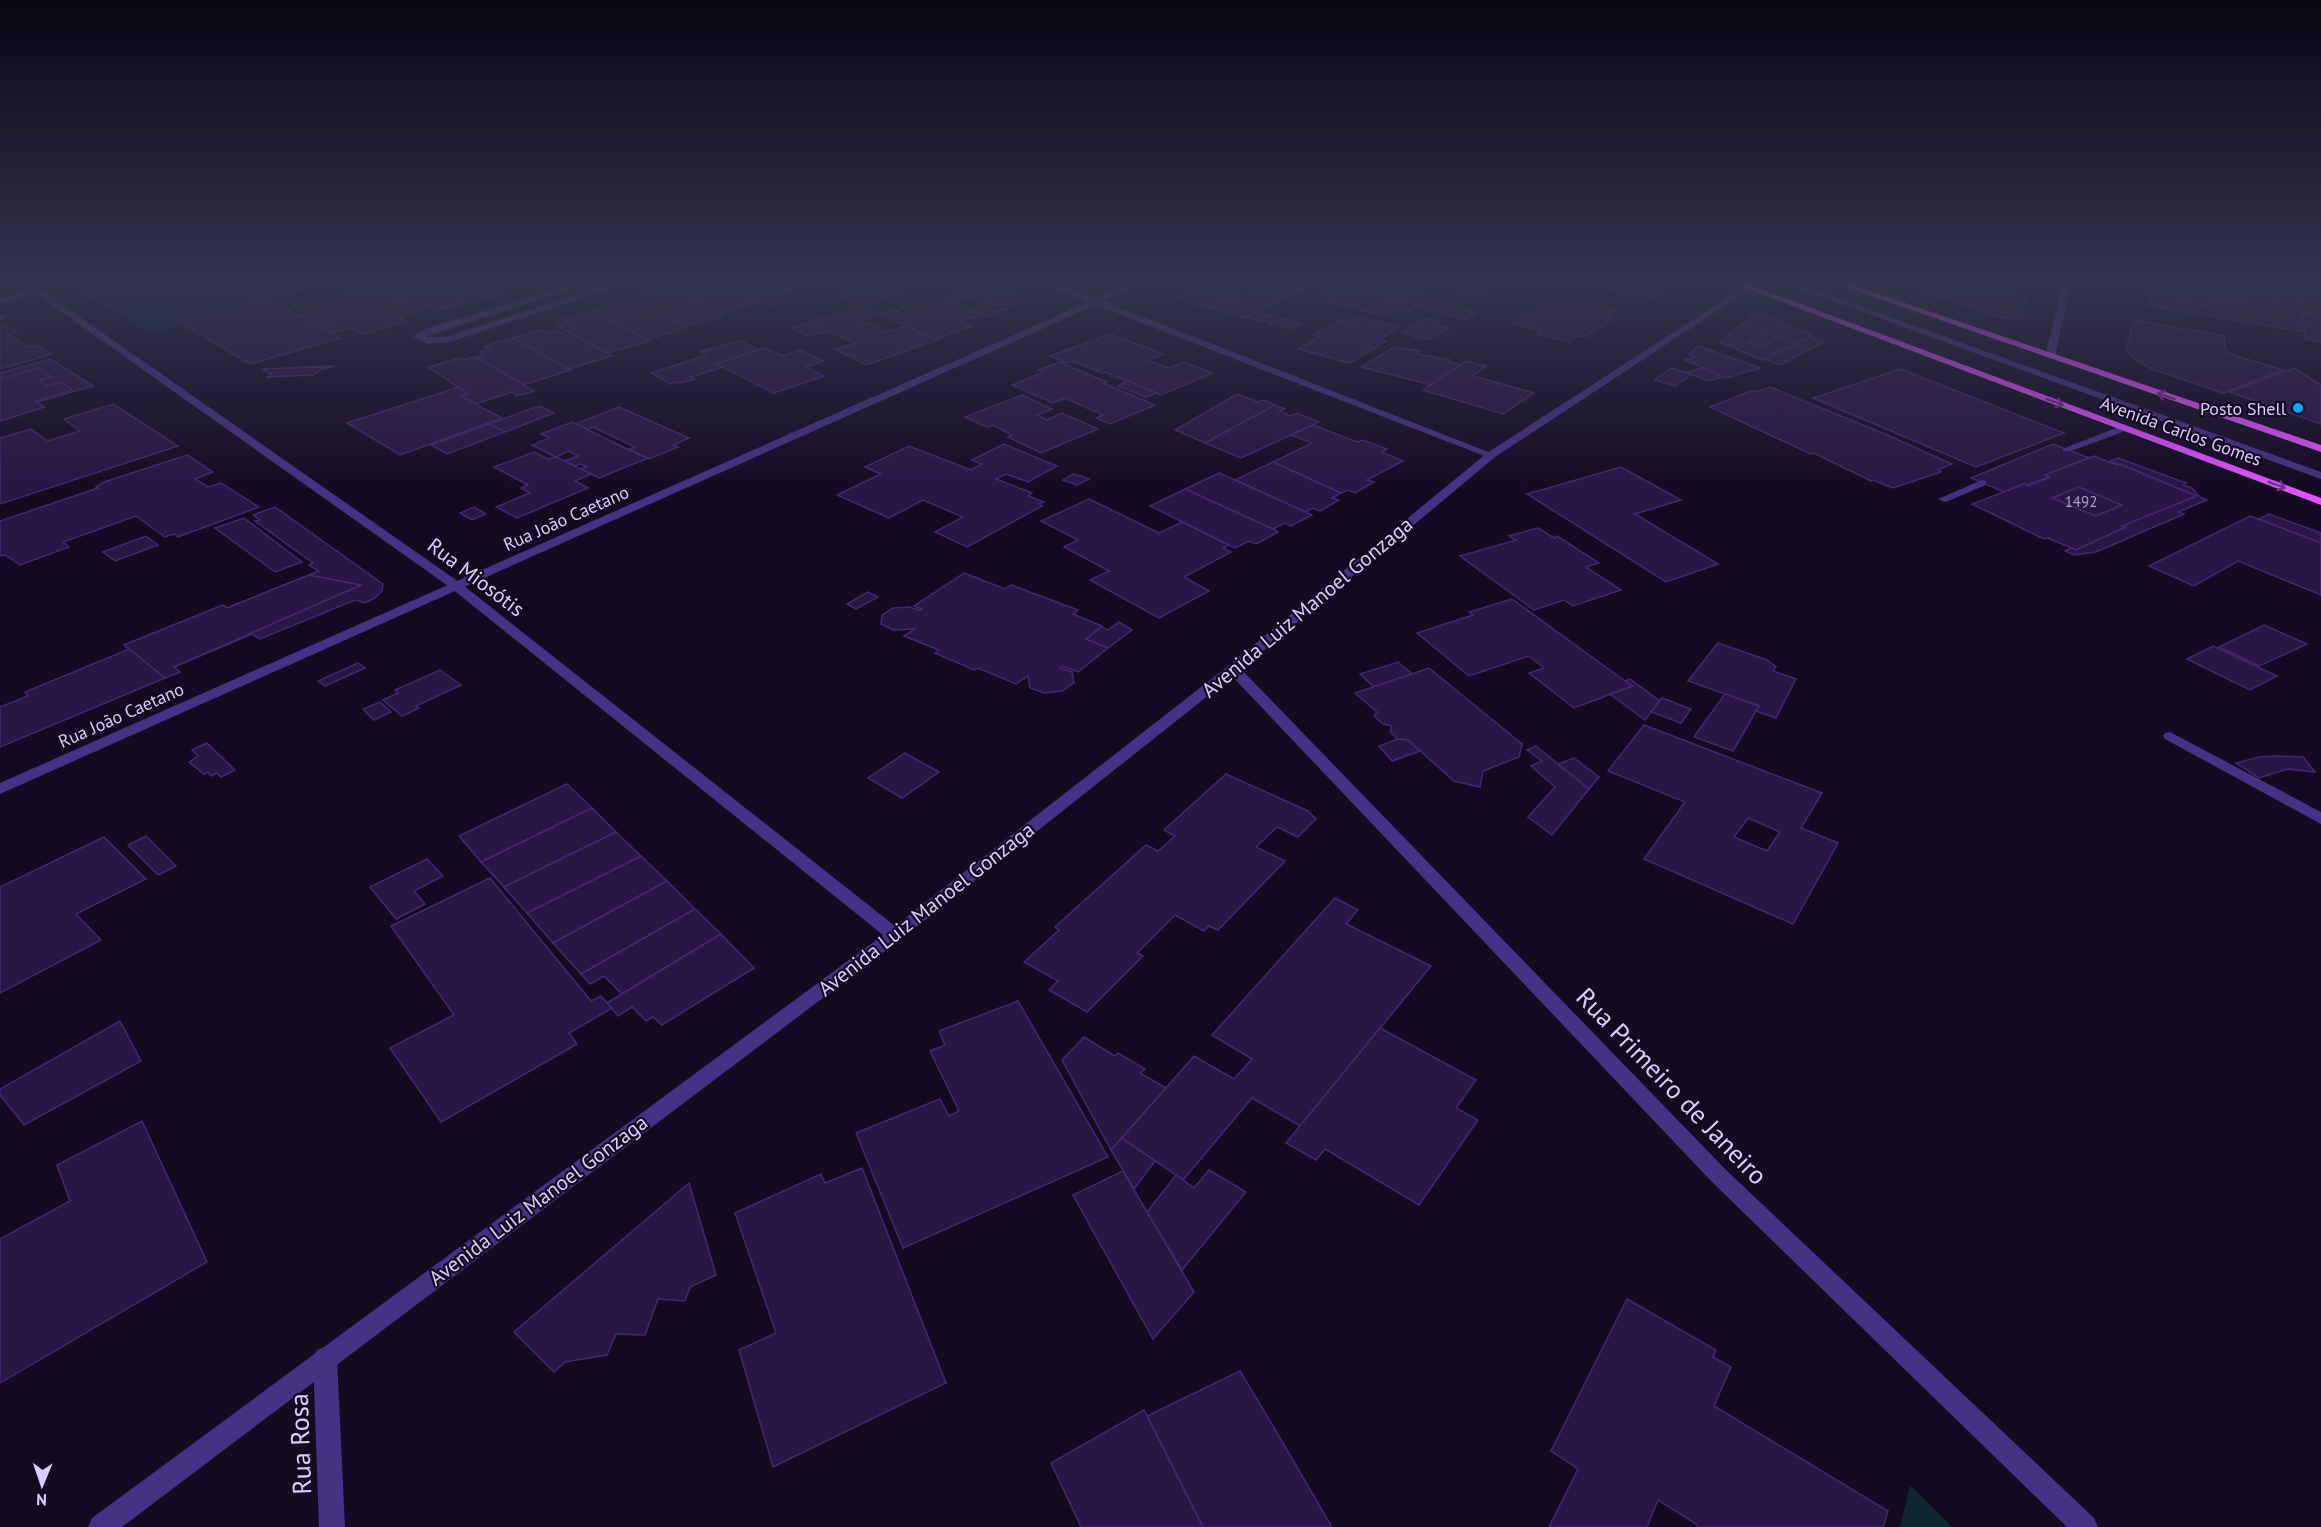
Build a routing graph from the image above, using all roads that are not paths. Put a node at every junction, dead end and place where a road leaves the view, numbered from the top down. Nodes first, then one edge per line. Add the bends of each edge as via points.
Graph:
1 (121, 350) edge
2 (989, 350) edge
3 (1219, 350) edge
4 (1652, 350) edge
5 (1915, 350) edge
6 (1973, 350) edge
7 (2033, 350) edge
8 (2051, 350) edge
9 (2050, 356) junction
10 (2124, 428) junction
11 (2067, 449) dead end
12 (2321, 449) edge
13 (1491, 455) junction
14 (2321, 476) edge
15 (1982, 483) dead end
16 (1944, 499) dead end
17 (2321, 501) edge
18 (455, 585) junction
19 (1233, 669) junction
20 (2170, 736) dead end
21 (0, 789) edge
22 (2321, 819) edge
23 (895, 935) junction
24 (325, 1358) junction
25 (101, 1527) edge
26 (332, 1527) edge
27 (2085, 1527) edge

1 - 18 street, Rua Miosótis
2 - 18 street, Rua João Caetano
3 - 13 street
4 - 13 street, Avenida Luiz Manoel Gonzaga
5 -> 10 main road, Avenida Carlos Gomes
6 - 14 street
7 - 9 main road, Avenida Carlos Gomes
8 - 9 street
12 -> 9 main road, Avenida Carlos Gomes
10 - 11 street
10 -> 17 main road, Avenida Carlos Gomes
13 - 19 street, Avenida Luiz Manoel Gonzaga
15 - 16 street
18 - 21 street, Rua João Caetano
18 - 23 street, Rua Miosótis
19 - 23 street, Avenida Luiz Manoel Gonzaga
19 - 27 street, Rua Primeiro de Janeiro via 1719,1176
20 - 22 street
23 - 24 street, Avenida Luiz Manoel Gonzaga
24 - 25 street, Avenida Luiz Manoel Gonzaga
24 - 26 street, Rua Rosa

